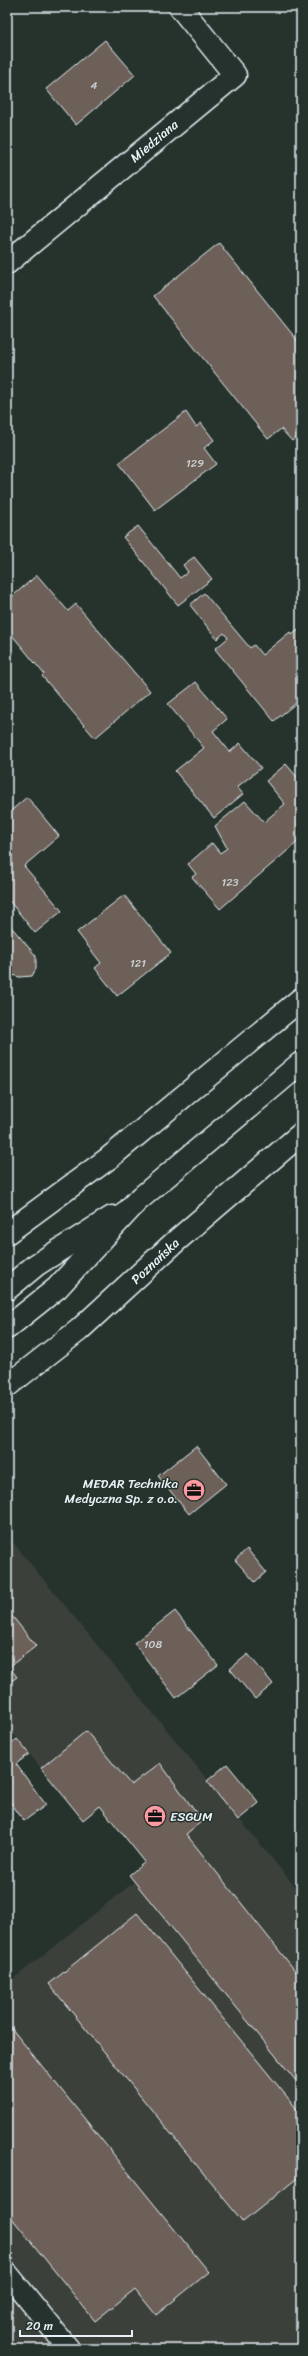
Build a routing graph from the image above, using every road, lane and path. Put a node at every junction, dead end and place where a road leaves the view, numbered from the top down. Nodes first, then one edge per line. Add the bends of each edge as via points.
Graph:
1 (180, 7) edge
2 (7, 263) edge
3 (301, 999) edge
4 (301, 1063) edge
5 (301, 1134) edge
6 (137, 1201) junction
7 (7, 1233) edge
8 (7, 1289) edge
9 (7, 1328) edge
10 (7, 1386) edge
11 (7, 2273) edge
12 (69, 2349) edge

1 - 2 street, Miedziana via 235,75
3 - 7 street via 120,1149
4 - 6 street
5 - 10 street, Poznańska via 176,1241 84,1326
6 - 8 street via 36,1265
6 - 9 street via 57,1288
11 - 12 lane

